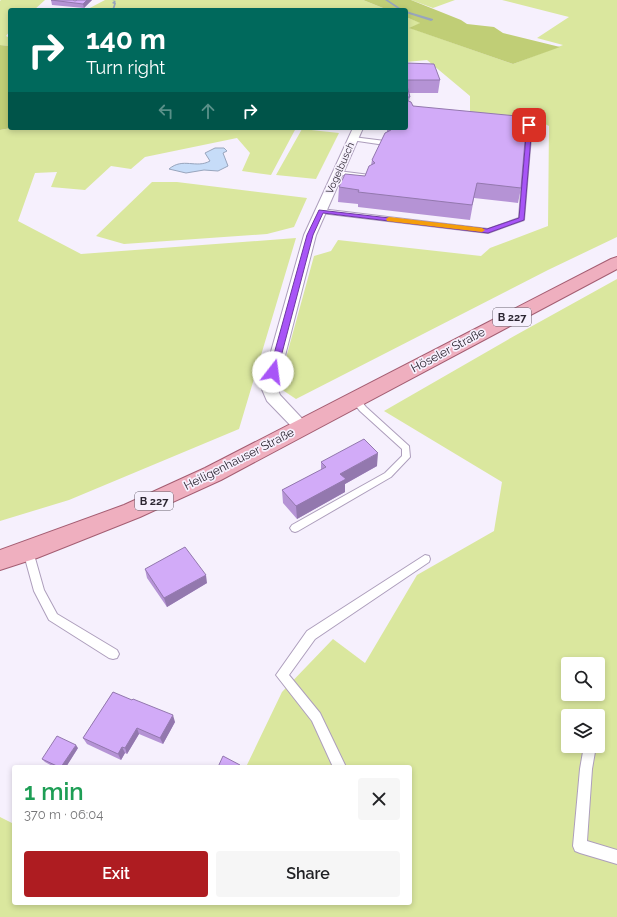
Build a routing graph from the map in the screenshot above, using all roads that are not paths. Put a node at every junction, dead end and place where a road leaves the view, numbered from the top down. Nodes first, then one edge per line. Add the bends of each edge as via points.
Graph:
1 (507, 121) edge
2 (355, 134) edge
3 (385, 143) edge
4 (338, 173) junction
5 (370, 177) edge
6 (321, 211) junction
7 (617, 262) edge
8 (406, 372) joint
9 (354, 398) junction
10 (302, 427) junction
11 (295, 528) dead end
12 (28, 551) junction
13 (425, 559) dead end
14 (0, 560) edge
15 (113, 654) dead end
16 (589, 753) edge
17 (339, 765) edge
18 (617, 857) edge

1 - 6 lane via 529,125 522,219 488,231
2 - 3 lane
2 - 4 street, Vogelbusch
4 - 5 lane
4 - 6 street, Vogelbusch
6 - 10 street, Vogelbusch via 310,235 269,386 273,397
7 - 8 main road, Höseler Straße / B 227
8 - 9 main road, Heiligenhauser Straße / B 227
9 - 10 main road, Heiligenhauser Straße / B 227
9 - 11 lane via 406,448 406,457 388,475
10 - 12 main road, Heiligenhauser Straße / B 227 via 213,474 132,511
12 - 14 main road, Heiligenhauser Straße / B 227
12 - 15 lane via 39,591 53,617
13 - 17 lane via 310,635 282,675 316,717
16 - 18 lane via 580,846

